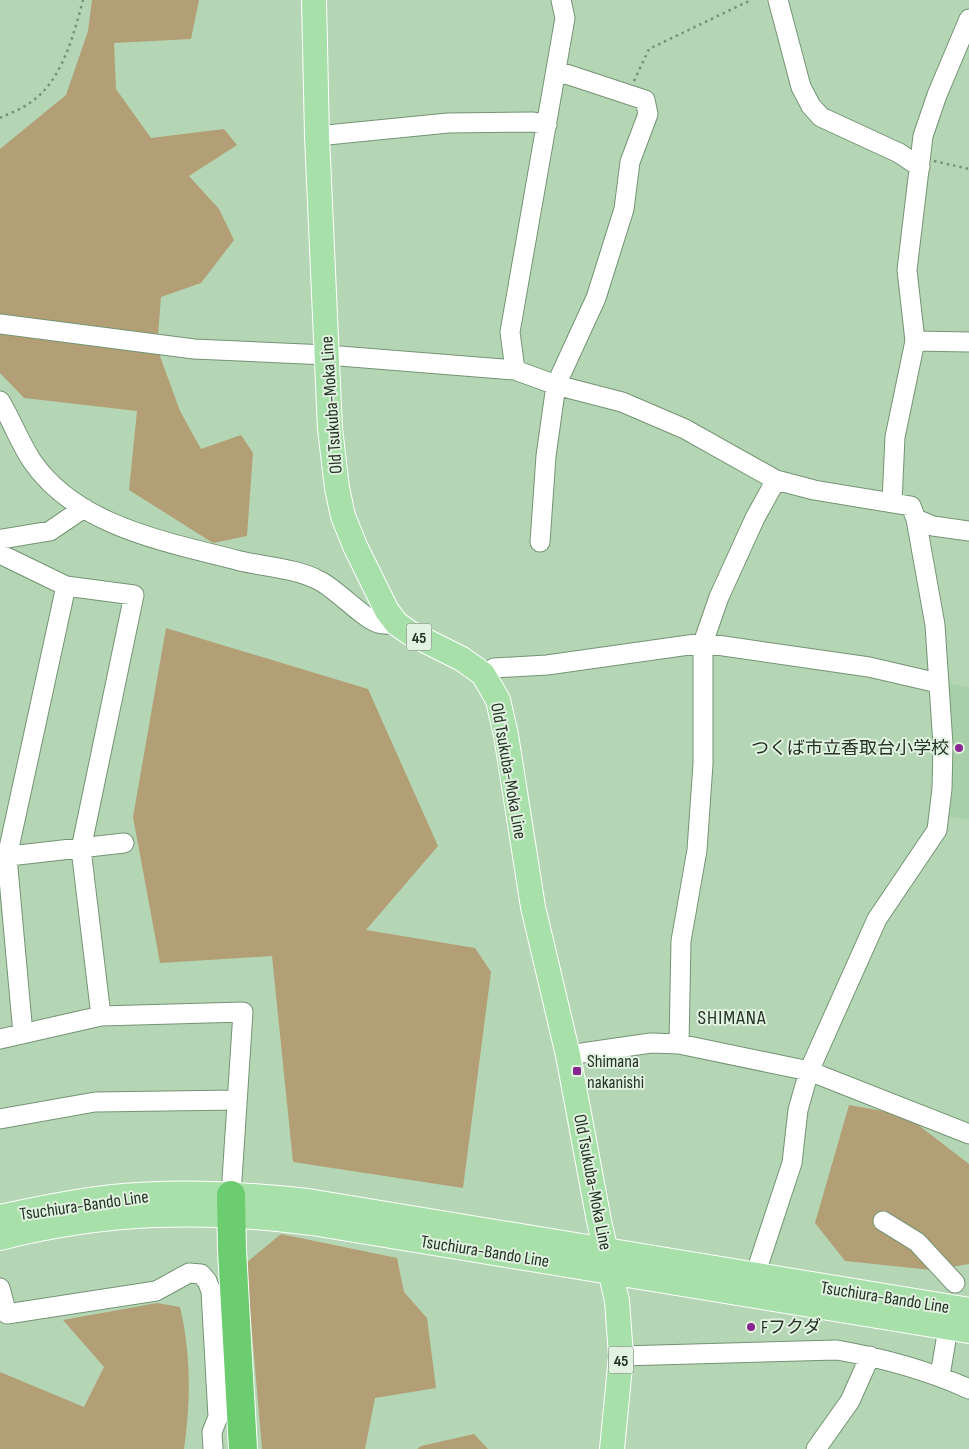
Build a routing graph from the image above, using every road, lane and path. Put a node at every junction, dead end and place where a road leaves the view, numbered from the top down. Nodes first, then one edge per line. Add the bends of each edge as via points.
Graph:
1 (83, 0) edge
2 (314, 0) edge
3 (561, 0) edge
4 (751, 0) edge
5 (778, 0) edge
6 (969, 19) edge
7 (557, 71) junction
8 (628, 93) junction
9 (0, 118) edge
10 (547, 125) junction
11 (316, 136) junction
12 (920, 162) junction
13 (969, 169) edge
14 (0, 324) edge
15 (915, 341) junction
16 (969, 342) edge
17 (327, 354) junction
18 (515, 370) junction
19 (556, 385) junction
20 (0, 401) edge
21 (776, 480) junction
22 (892, 502) junction
23 (84, 508) junction
24 (916, 519) junction
25 (969, 531) edge
26 (540, 542) dead end
27 (0, 552) edge
28 (66, 586) junction
29 (397, 624) junction
30 (703, 643) junction
31 (483, 674) junction
32 (938, 683) junction
33 (124, 843) dead end
34 (81, 849) junction
35 (4, 857) edge
36 (101, 1016) junction
37 (23, 1034) junction
38 (0, 1039) edge
39 (679, 1044) junction
40 (568, 1055) junction
41 (809, 1071) junction
42 (237, 1100) junction
43 (0, 1119) edge
44 (969, 1134) edge
45 (231, 1205) junction
46 (0, 1217) edge
47 (884, 1221) dead end
48 (0, 1238) edge
49 (608, 1261) junction
50 (754, 1275) junction
51 (962, 1280) edge
52 (0, 1288) edge
53 (959, 1319) edge
54 (622, 1356) junction
55 (870, 1356) junction
56 (940, 1376) junction
57 (969, 1389) edge
58 (213, 1449) edge
59 (243, 1449) edge
60 (612, 1449) edge
61 (816, 1449) edge

1 - 9 path via 68,48 53,77 33,101
2 - 11 main road, Old Tsukuba-Moka Line / 45
3 - 7 street via 566,18
4 - 8 path via 649,49
5 - 12 street via 801,86 810,106 821,117
6 - 12 street via 936,94 923,136
7 - 8 street
7 - 10 street
8 - 19 street via 645,100 648,114 630,162 624,209 596,298
10 - 11 street via 533,122 448,123
10 - 18 street via 510,332
11 - 17 main road, Old Tsukuba-Moka Line / 45
12 - 13 path
12 - 15 street via 907,270
14 - 17 street via 194,349
15 - 16 street
15 - 22 street via 895,437
17 - 18 street
17 - 29 main road, Old Tsukuba-Moka Line / 45 via 330,429 343,516 383,602
18 - 19 street
19 - 21 street via 622,402 685,428
19 - 26 street via 546,456
20 - 23 street via 32,461 50,483
21 - 22 street via 814,490
21 - 30 street via 754,518
22 - 24 street via 911,506
23 - 27 street via 50,532 2,540
23 - 29 street via 114,524 167,542 320,580 378,623
24 - 25 street via 933,526
24 - 32 street via 935,625
27 - 28 street
28 - 34 street via 134,594
28 - 35 street
29 - 31 main road, Old Tsukuba-Moka Line / 45
30 - 31 street via 585,660 494,668
30 - 32 street via 869,667
30 - 39 street via 703,764 697,850 681,941
31 - 40 main road, Old Tsukuba-Moka Line / 45 via 498,700 506,735 530,888
32 - 41 street via 943,745 937,830 877,919
33 - 34 street
34 - 35 street
34 - 36 street
35 - 37 street
36 - 37 street
36 - 42 street via 243,1012
37 - 38 street
39 - 40 street via 651,1043
39 - 41 street
40 - 49 main road, Old Tsukuba-Moka Line / 45
41 - 44 street
41 - 50 street via 798,1110 792,1164
42 - 43 street via 95,1102
42 - 45 street
45 - 46 main road, Tsuchiura-Bando Line via 180,1194 113,1197
45 - 48 main road, Tsuchiura-Bando Line via 49,1226
45 - 49 main road, Tsuchiura-Bando Line via 312,1222
45 - 59 highway
47 - 51 street via 917,1242
49 - 50 main road, Tsuchiura-Bando Line
49 - 53 main road, Tsuchiura-Bando Line
49 - 54 main road, Old Tsukuba-Moka Line / 45 via 618,1311
50 - 53 main road, Tsuchiura-Bando Line
51 - 53 street
52 - 58 street via 7,1314 156,1291 189,1273 201,1274 211,1291 218,1417 212,1432
53 - 56 street
54 - 55 street via 836,1350
54 - 60 main road, Old Tsukuba-Moka Line / 45
55 - 56 street
55 - 61 street via 850,1401
56 - 57 street

